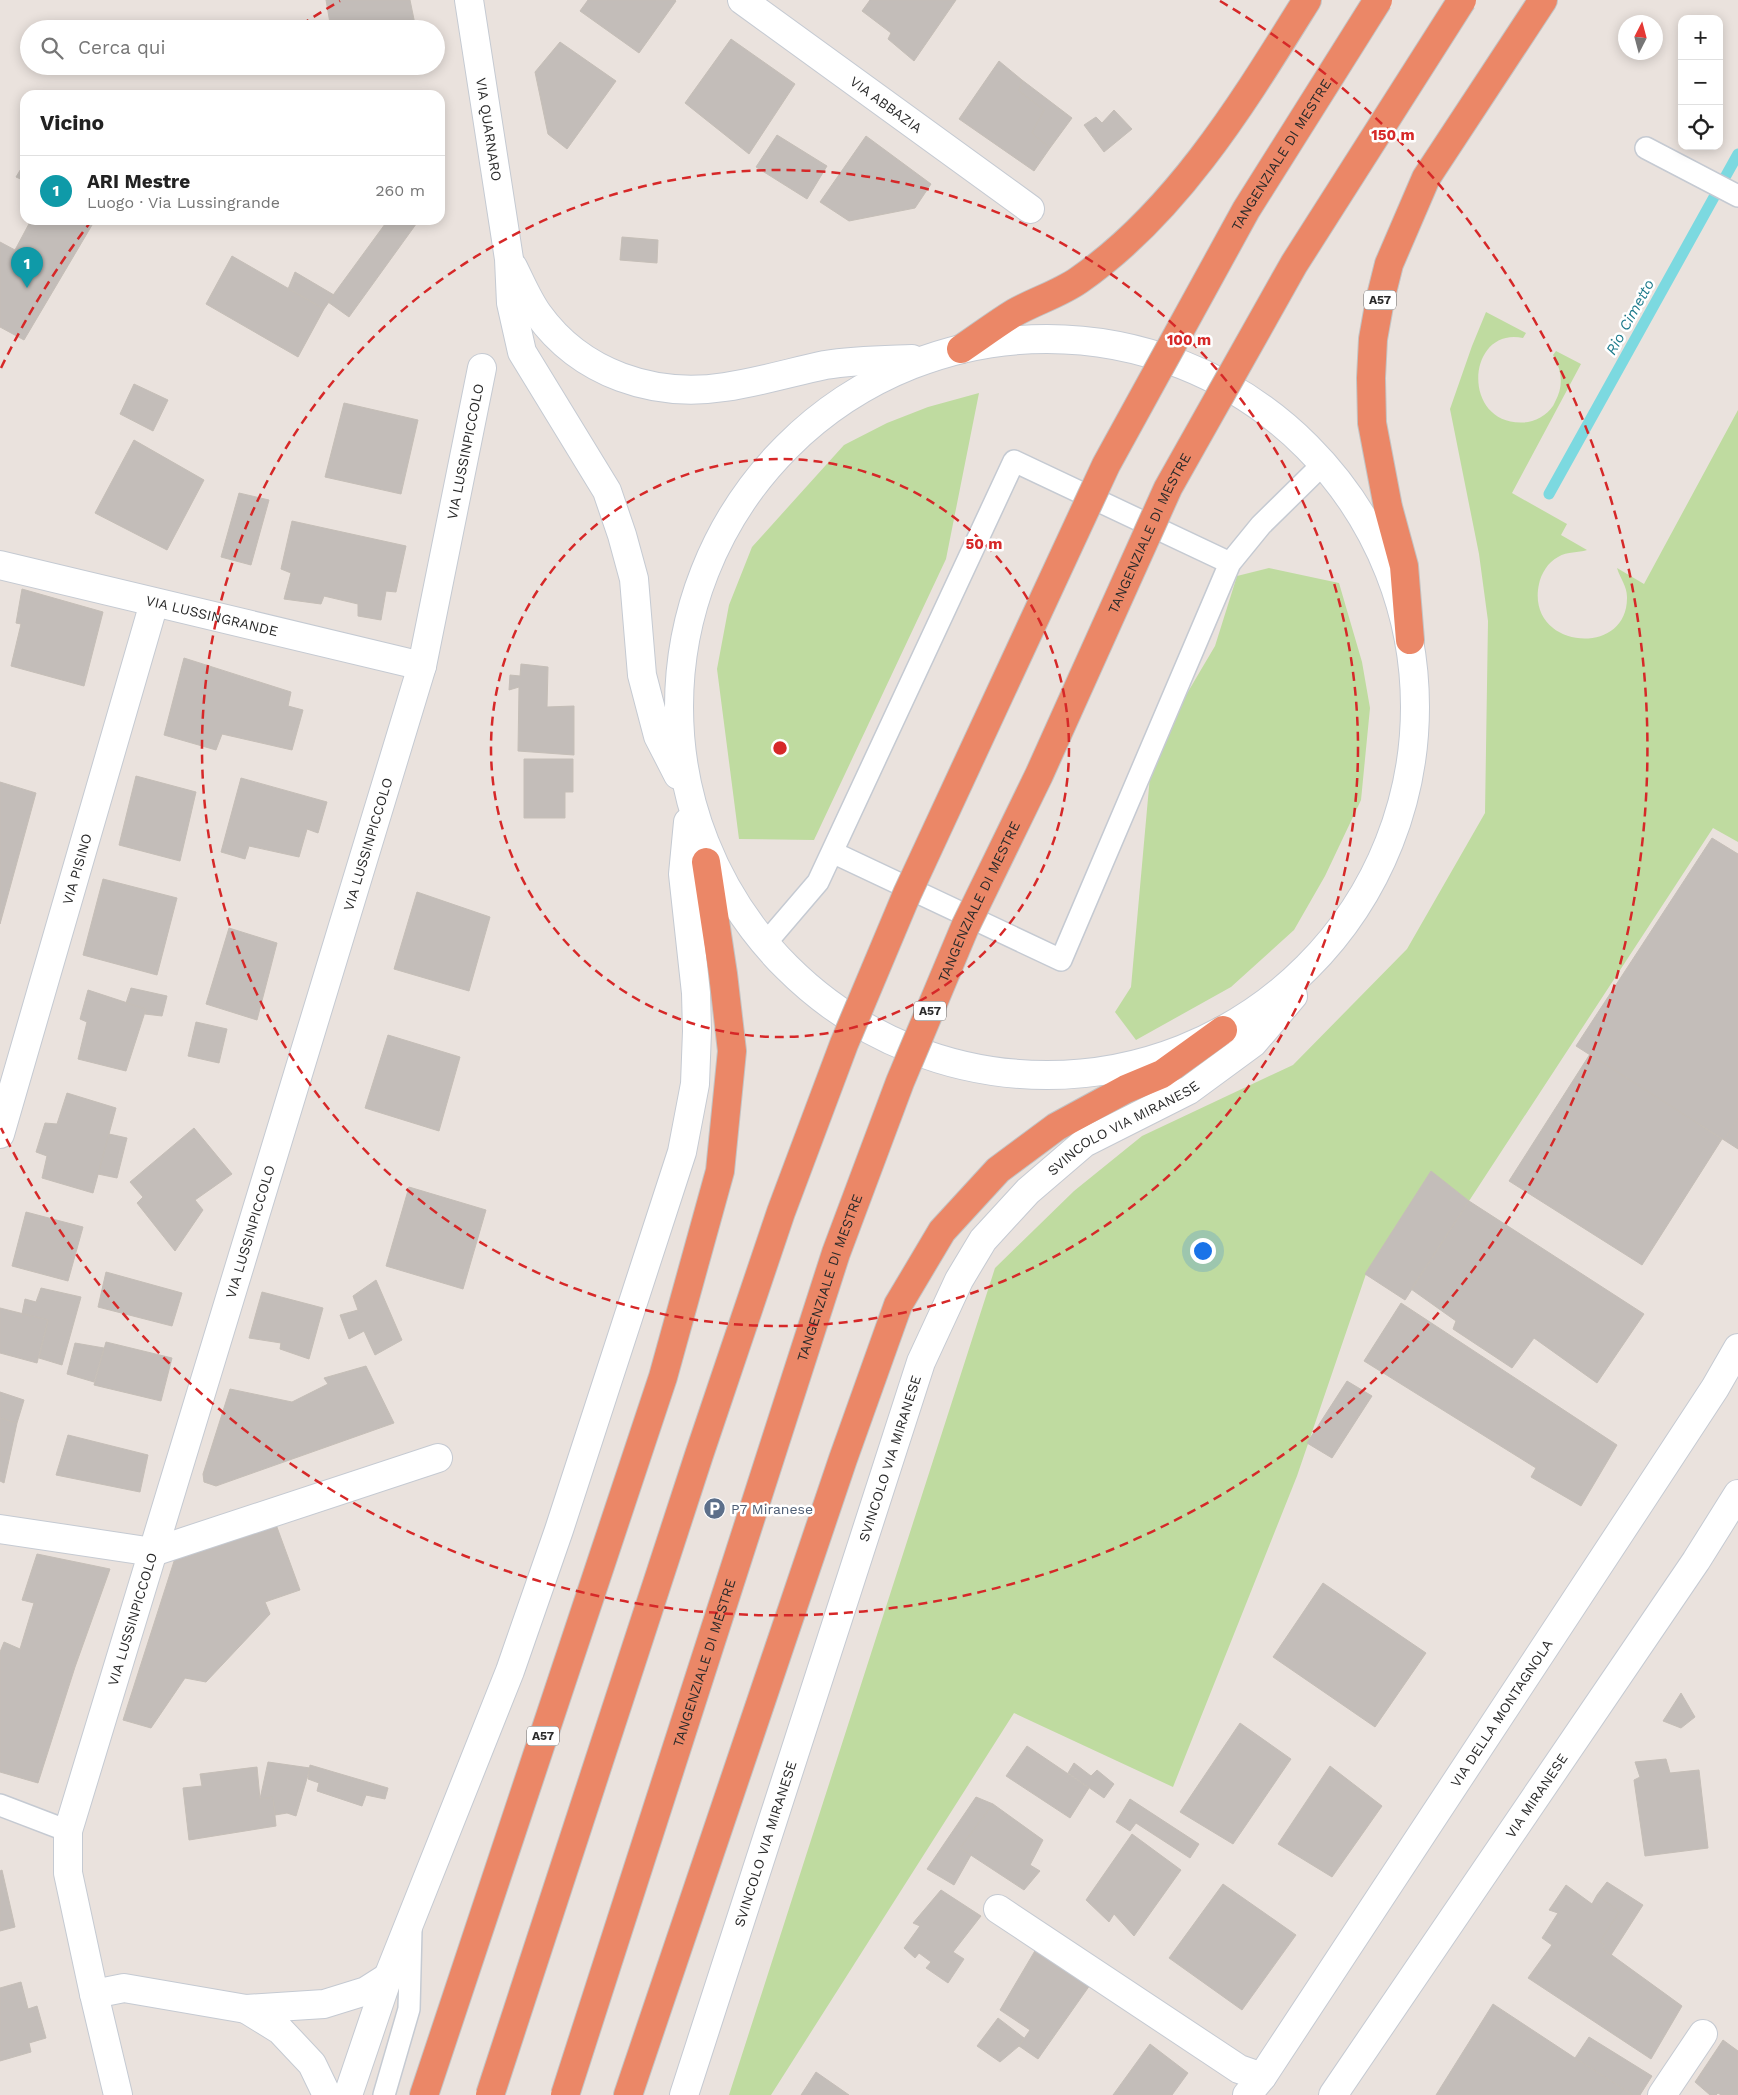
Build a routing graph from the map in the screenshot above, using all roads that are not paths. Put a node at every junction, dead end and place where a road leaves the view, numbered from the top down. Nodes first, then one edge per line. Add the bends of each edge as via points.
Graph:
1 (469, 0) edge
2 (742, 0) edge
3 (1307, 0) edge
4 (1378, 0) edge
5 (1462, 0) edge
6 (1543, 0) edge
7 (1646, 148) dead end
8 (1738, 196) edge
9 (1030, 209) dead end
10 (509, 259) junction
11 (961, 349) junction
12 (926, 359) junction
13 (482, 368) dead end
14 (1324, 463) junction
15 (1230, 563) junction
16 (0, 565) edge
17 (154, 602) junction
18 (1410, 640) junction
19 (422, 666) junction
20 (686, 800) junction
21 (832, 852) junction
22 (706, 862) junction
23 (765, 944) junction
24 (1313, 973) junction
25 (1223, 1030) junction
26 (0, 1134) edge
27 (1738, 1348) edge
28 (438, 1458) dead end
29 (1738, 1494) edge
30 (0, 1529) edge
31 (153, 1552) junction
32 (0, 1805) edge
33 (68, 1831) junction
34 (998, 1909) dead end
35 (411, 1922) junction
36 (388, 1977) junction
37 (94, 1994) junction
38 (246, 2009) junction
39 (1703, 2034) dead end
40 (1255, 2089) edge
41 (118, 2095) edge
42 (327, 2095) edge
43 (348, 2095) edge
44 (384, 2095) edge
45 (424, 2095) edge
46 (490, 2095) edge
47 (565, 2095) edge
48 (628, 2095) edge
49 (684, 2095) edge
50 (1333, 2095) edge
51 (1662, 2095) edge

1 - 10 street, VIA QUARNARO
2 - 9 street, VIA ABBAZIA
3 - 11 highway via 1252,88 1182,184 1133,236 1078,281 1013,314
4 - 46 highway, TANGENZIALE DI MESTRE, bridge via 1246,210 1106,466 907,894 844,1044 781,1212
5 - 47 highway, TANGENZIALE DI MESTRE / A57, bridge via 1294,264 1168,488 1039,775 965,927 900,1082 836,1254
6 - 18 highway, A57 via 1426,178 1388,264 1380,300 1373,339 1372,423 1388,507 1404,566
7 - 8 lane
10 - 12 street via 538,314 575,354 608,373 641,384 679,390 724,387 826,365
10 - 20 street via 511,303 522,352 607,491 622,535 634,579 642,675 658,736
11 - 12 street, SVINCOLO VIA MIRANESE
11 - 14 street, SVINCOLO VIA MIRANESE via 1026,340 1083,341 1158,356 1219,382 1275,418
12 - 20 street via 871,383 820,416 776,457 739,504 710,556 690,613 679,672 679,732
13 - 19 street, VIA LUSSINPICCOLO
14 - 15 lane via 1261,525
14 - 18 street, SVINCOLO VIA MIRANESE via 1363,516 1392,576
15 - 21 lane via 1014,461
15 - 21 lane via 1060,960
16 - 17 street, VIA LUSSINGRANDE
17 - 19 street, VIA LUSSINGRANDE
17 - 26 street, VIA PISINO
18 - 24 street, SVINCOLO VIA MIRANESE via 1416,700 1414,740 1399,819 1380,872 1352,923
19 - 31 street, VIA LUSSINPICCOLO
20 - 22 street
20 - 35 street via 683,874 697,1031 694,1084 682,1152 510,1671
21 - 23 lane via 818,882
22 - 23 street
22 - 45 highway, A57 via 732,1051 720,1171 663,1377
23 - 25 street via 808,986 856,1022 910,1048 968,1066 1027,1074 1095,1071 1161,1057
24 - 25 street
24 - 49 street, SVINCOLO VIA MIRANESE via 1252,1044 1189,1090 1084,1143 1028,1191 983,1240 959,1280 921,1362
25 - 48 highway via 1162,1074 1126,1089 1056,1127 998,1170 942,1231 898,1305
27 - 40 street, VIA DELLA MONTAGNOLA via 1637,1508
28 - 31 street
29 - 50 street, VIA MIRANESE via 1696,1562
30 - 31 street
31 - 33 street, VIA LUSSINPICCOLO
32 - 33 lane
33 - 37 street, VIA LUSSINPICCOLO via 68,1873
34 - 40 street via 1239,2069
35 - 36 street
35 - 44 lane via 409,2010
36 - 38 street via 366,1991 324,2004
36 - 43 street
37 - 38 street via 124,1988
37 - 41 street, VIA LUSSINPICCOLO
38 - 42 street via 280,2030 312,2064
39 - 51 street

